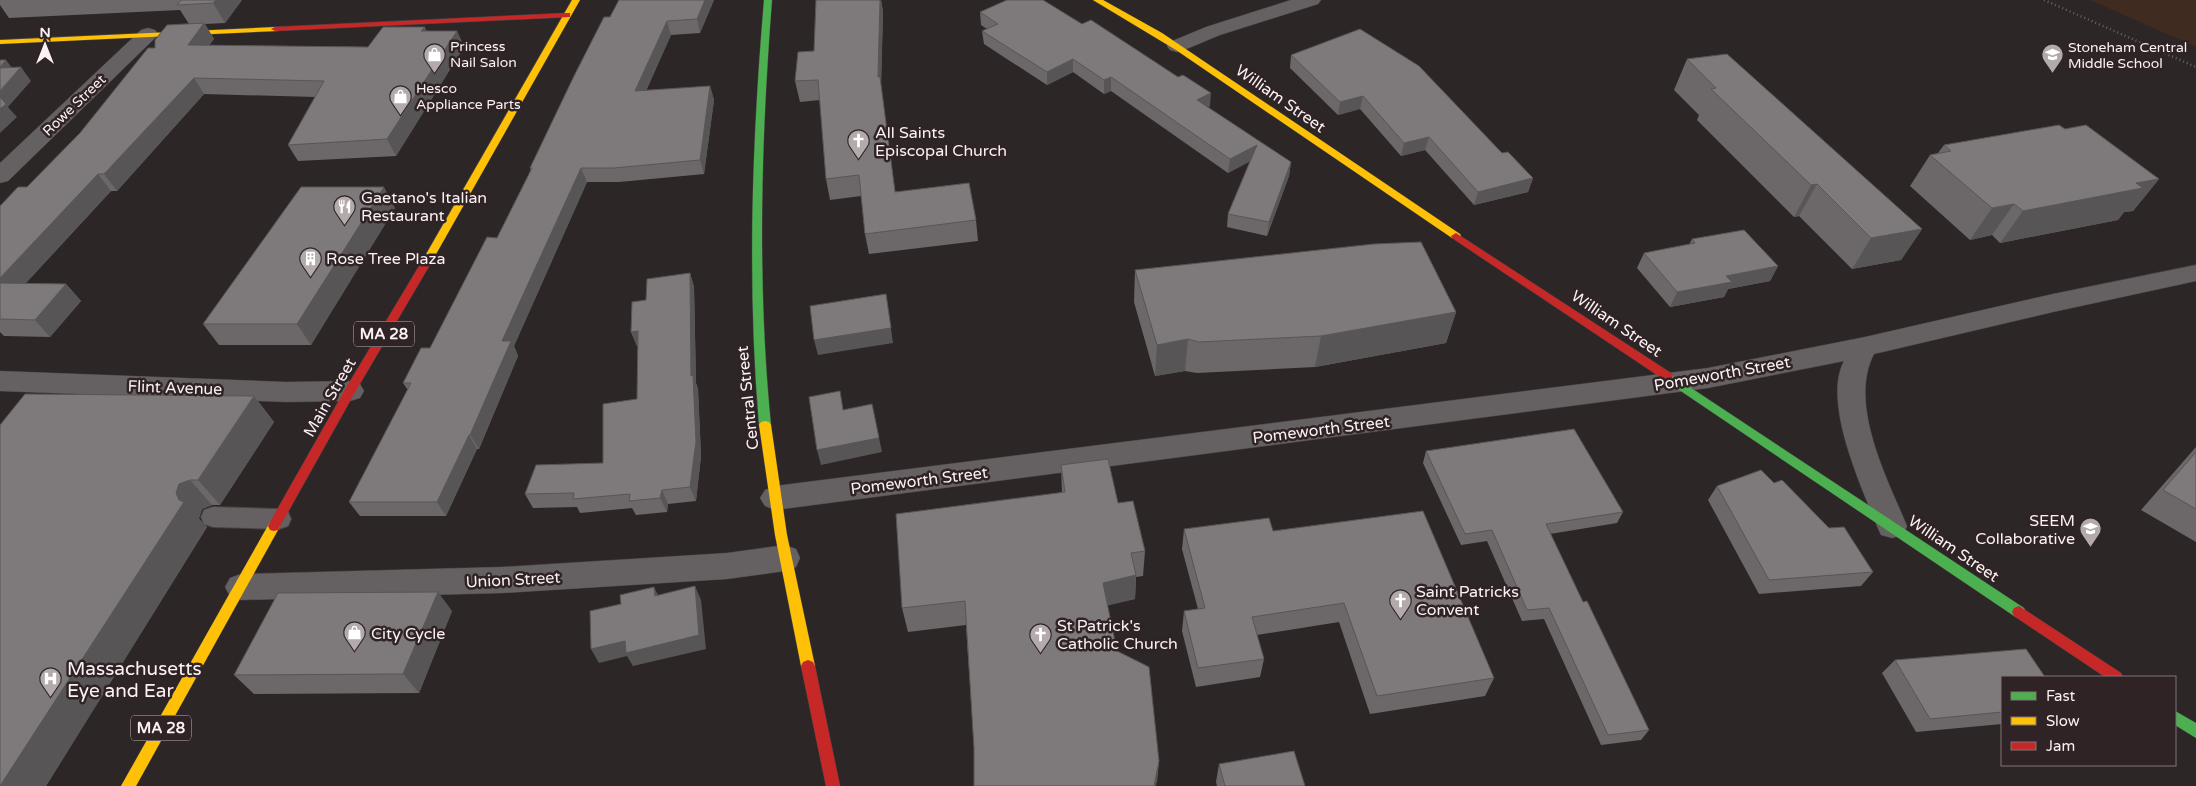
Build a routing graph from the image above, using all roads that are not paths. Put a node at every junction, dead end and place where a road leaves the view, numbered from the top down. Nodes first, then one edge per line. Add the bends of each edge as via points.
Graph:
1 (576, 0) edge
2 (768, 0) edge
3 (1097, 0) edge
4 (1311, 0) edge
5 (567, 15) junction
6 (148, 34) junction
7 (0, 42) edge
8 (1178, 46) junction
9 (0, 176) edge
10 (2196, 272) edge
11 (1865, 347) junction
12 (0, 381) edge
13 (1676, 382) junction
14 (350, 391) junction
15 (775, 498) junction
16 (213, 518) dead end
17 (279, 519) junction
18 (1892, 526) junction
19 (785, 558) junction
20 (241, 587) junction
21 (2115, 676) edge
22 (2176, 718) edge
23 (2196, 731) edge
24 (128, 786) edge
25 (833, 786) edge

1 - 5 main road, Main Street / MA 28
2 - 15 main road, Central Street via 756,190 755,290 760,383
3 - 8 main road, William Street
4 - 8 street via 1213,31
5 - 6 main road
5 - 14 main road, Main Street / MA 28
6 - 7 main road
6 - 9 street, Rowe Street
8 - 13 main road, William Street via 1368,178
10 - 11 street, Pomeworth Street
11 - 13 street, Pomeworth Street
11 - 18 street via 1853,368 1854,416 1858,440
12 - 14 street, Flint Avenue via 286,392
13 - 15 street, Pomeworth Street
13 - 18 main road, William Street
14 - 17 main road, Main Street / MA 28
15 - 19 main road, Central Street
16 - 17 lane
17 - 20 main road, Main Street / MA 28
18 - 21 main road, William Street
19 - 20 street, Union Street via 727,566 502,580
19 - 25 main road, Central Street
20 - 24 main road, Main Street / MA 28
22 - 23 main road

